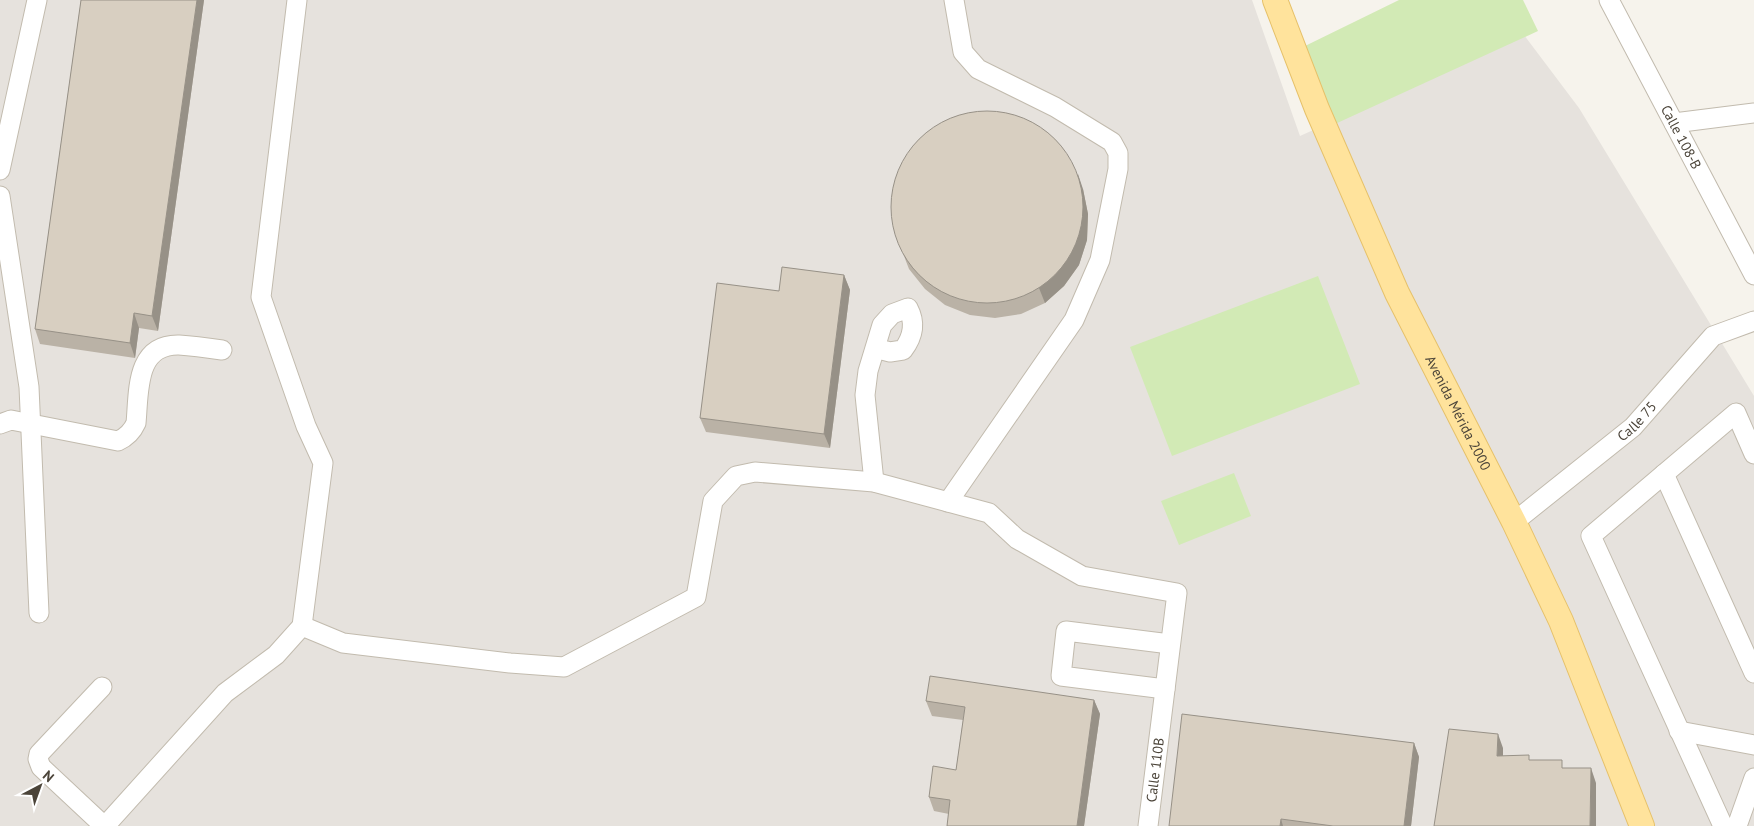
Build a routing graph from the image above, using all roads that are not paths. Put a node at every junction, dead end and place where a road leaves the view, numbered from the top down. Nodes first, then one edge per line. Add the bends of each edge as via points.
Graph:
1 (37, 0) edge
2 (296, 0) edge
3 (954, 0) edge
4 (1275, 0) edge
5 (1609, 0) edge
6 (1754, 113) edge
7 (1674, 123) junction
8 (0, 170) edge
9 (0, 196) edge
10 (1754, 275) edge
11 (1754, 321) edge
12 (875, 348) dead end
13 (222, 350) dead end
14 (0, 424) edge
15 (30, 424) junction
16 (1754, 454) edge
17 (1664, 474) junction
18 (874, 482) junction
19 (948, 502) junction
20 (1514, 522) junction
21 (39, 613) dead end
22 (302, 626) junction
23 (1170, 644) junction
24 (1754, 673) edge
25 (102, 687) dead end
26 (1165, 688) junction
27 (1679, 731) junction
28 (1754, 745) edge
29 (1754, 778) edge
30 (105, 826) edge
31 (1148, 826) edge
32 (1642, 826) edge
33 (1723, 826) edge
34 (1737, 826) edge

1 - 8 street
2 - 22 street via 261,297 306,426 323,464
3 - 19 street via 963,52 978,69 1055,107 1112,142 1118,153 1118,169 1100,260 1074,320
4 - 20 main road, Avenida Mérida 2000 via 1317,109 1398,293
5 - 7 street, Calle 108-B
6 - 7 street
7 - 10 street, Calle 108-B
9 - 15 street via 29,387
11 - 20 street, Calle 75 via 1713,336 1633,427
12 - 18 street via 865,395
13 - 15 street via 178,345 164,346 151,355 142,369 136,423 126,438 118,441
14 - 15 street via 11,420
15 - 21 street
16 - 17 street via 1736,413
17 - 24 street
17 - 27 street via 1590,536
18 - 19 street
18 - 22 street via 755,472 736,476 713,501 696,597 564,667 343,643
19 - 23 street, Calle 110B via 989,513 1017,539 1082,576 1177,593
20 - 32 main road, Avenida Mérida 2000 via 1561,622
22 - 30 street via 276,655 225,693
23 - 26 street, Calle 110B
23 - 26 street via 1066,632 1061,676
25 - 30 street via 39,754 38,759 41,767
26 - 31 street, Calle 110B
27 - 28 street
27 - 33 street
29 - 34 street

